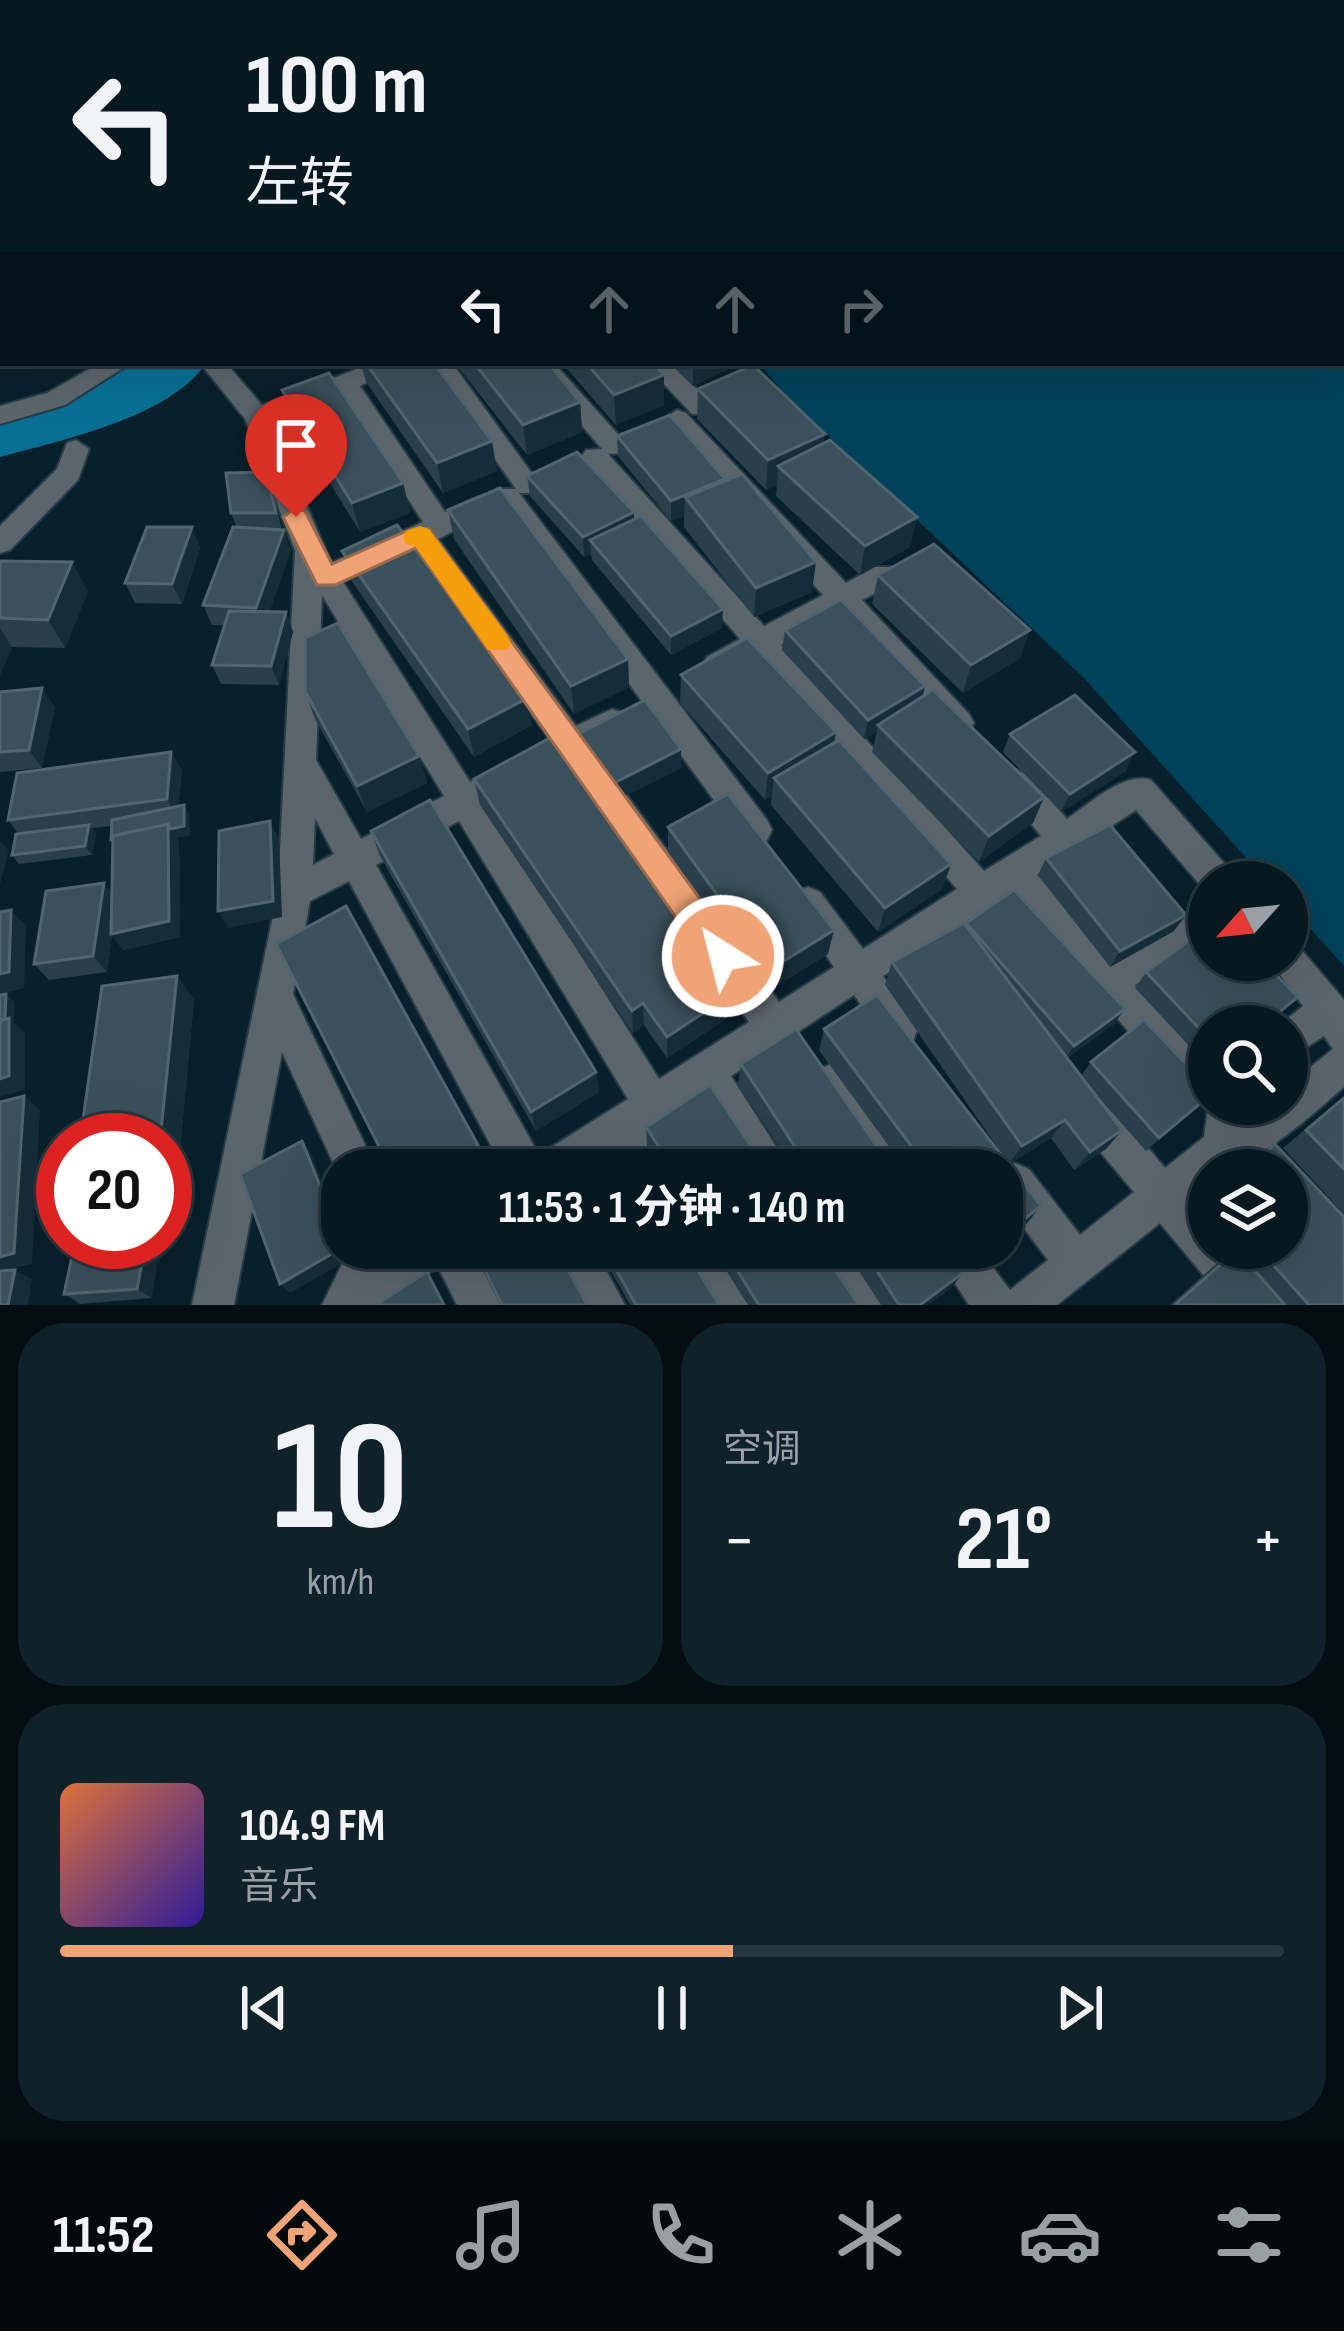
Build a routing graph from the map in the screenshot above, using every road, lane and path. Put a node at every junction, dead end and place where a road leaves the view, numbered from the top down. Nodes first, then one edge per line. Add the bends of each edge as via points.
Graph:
1 (114, 366) edge
2 (215, 366) edge
3 (389, 366) edge
4 (441, 366) edge
5 (545, 366) edge
6 (656, 366) edge
7 (345, 383) junction
8 (0, 415) edge
9 (257, 416) junction
10 (656, 428) junction
11 (76, 449) dead end
12 (518, 491) junction
13 (430, 531) junction
14 (0, 543) edge
15 (314, 572) junction
16 (886, 575) edge
17 (842, 598) junction
18 (760, 643) junction
19 (678, 686) junction
20 (571, 744) junction
21 (300, 759) junction
22 (465, 801) junction
23 (1064, 838) junction
24 (353, 860) junction
25 (1201, 861) edge
26 (1012, 872) junction
27 (295, 892) junction
28 (981, 892) junction
29 (939, 919) junction
30 (1188, 934) edge
31 (968, 956) edge
32 (858, 971) junction
33 (1109, 981) junction
34 (1304, 981) edge
35 (274, 994) junction
36 (1336, 1022) edge
37 (779, 1023) junction
38 (1308, 1033) edge
39 (926, 1063) edge
40 (1344, 1063) edge
41 (1188, 1067) edge
42 (706, 1071) junction
43 (1072, 1086) edge
44 (639, 1114) junction
45 (1225, 1125) edge
46 (1223, 1147) junction
47 (347, 1149) edge
48 (514, 1149) edge
49 (585, 1149) edge
50 (648, 1149) edge
51 (758, 1149) edge
52 (878, 1149) edge
53 (1023, 1194) edge
54 (1160, 1196) junction
55 (222, 1262) junction
56 (1076, 1264) junction
57 (362, 1269) edge
58 (398, 1269) edge
59 (461, 1269) edge
60 (583, 1269) edge
61 (715, 1269) edge
62 (837, 1269) edge
63 (967, 1269) edge
64 (344, 1304) edge
65 (213, 1305) edge
66 (236, 1305) edge
67 (479, 1305) edge
68 (604, 1305) edge
69 (737, 1305) edge
70 (861, 1305) edge
71 (994, 1305) edge
72 (1024, 1305) edge
73 (1256, 1305) edge

1 - 8 street via 56,399
2 - 9 street
3 - 7 street
4 - 12 street
5 - 10 street
6 - 10 street
7 - 9 street
7 - 13 street
9 - 15 street
10 - 12 street
10 - 17 street
10 - 18 street
11 - 14 street via 68,473
12 - 13 street
12 - 19 street
13 - 15 street
13 - 20 street
15 - 21 street
15 - 22 street
16 - 17 street
17 - 18 street
17 - 23 street
18 - 19 street
18 - 28 street
19 - 20 street
19 - 32 street via 784,871
20 - 22 street
20 - 37 street
21 - 24 street
21 - 27 street
22 - 24 street
22 - 44 street
23 - 25 street via 1139,790
23 - 26 street
24 - 27 street
24 - 48 street
26 - 28 street
26 - 33 street
27 - 35 street
28 - 29 street
29 - 31 street
29 - 32 street
30 - 33 street
32 - 37 street
32 - 39 street
33 - 41 street
34 - 36 street
35 - 47 street
35 - 55 street
36 - 38 street
37 - 42 street
37 - 52 street
40 - 46 street via 1264,1130
42 - 44 street
42 - 51 street
43 - 54 street
44 - 49 street
44 - 50 street
45 - 46 street
46 - 54 street
53 - 56 street
54 - 56 street
54 - 73 street
55 - 65 street
55 - 66 street
56 - 72 street
57 - 64 street
58 - 64 street
59 - 67 street
60 - 68 street
61 - 69 street
62 - 70 street
63 - 71 street

